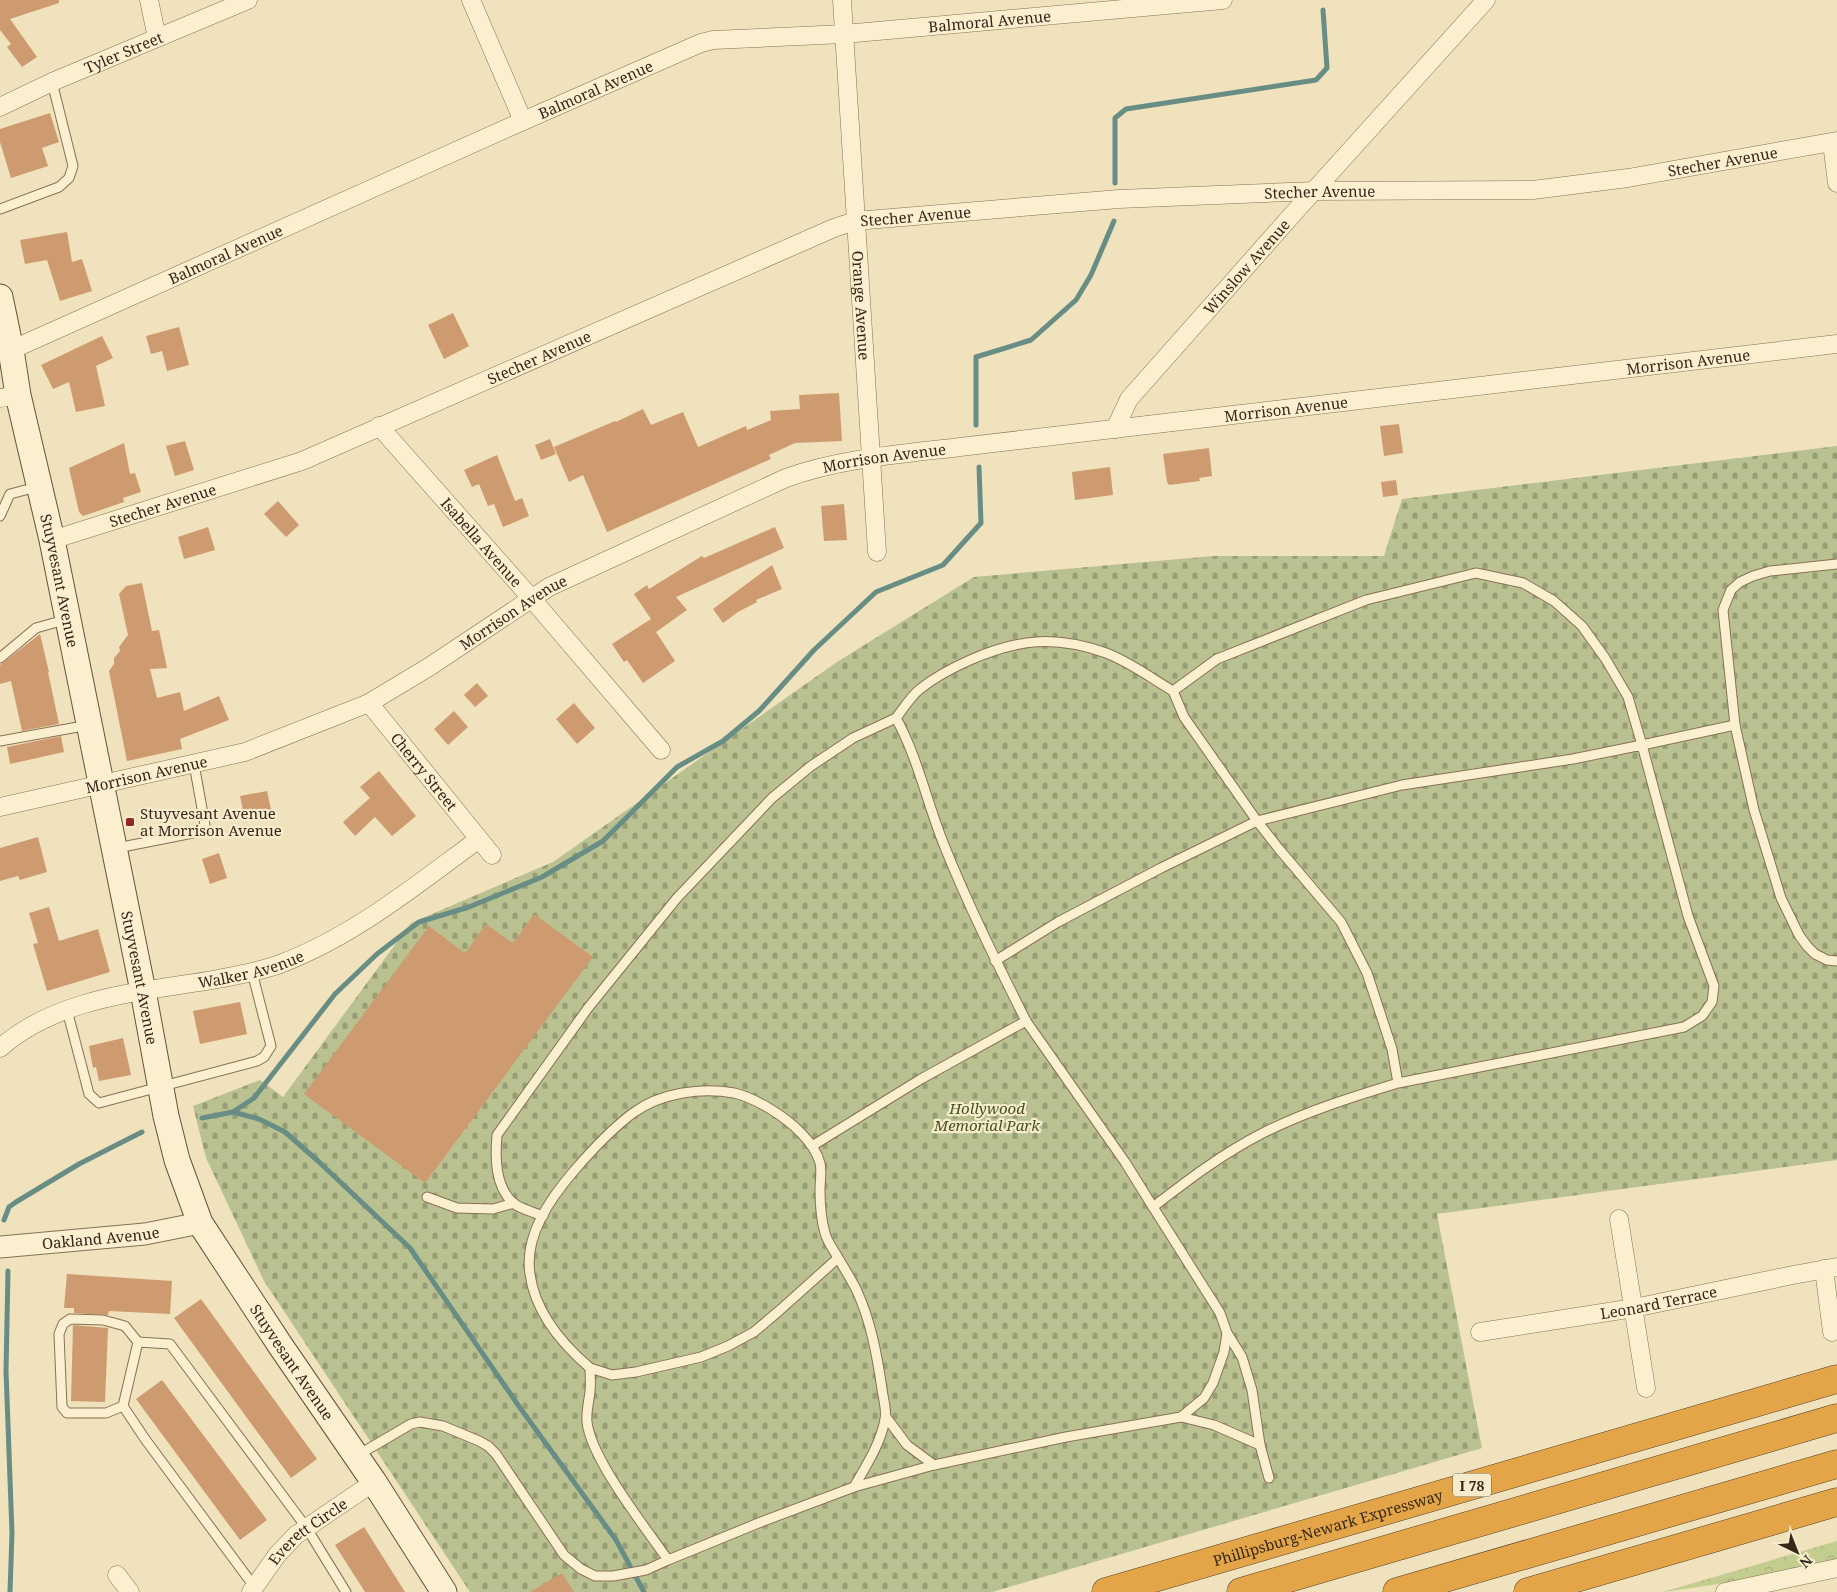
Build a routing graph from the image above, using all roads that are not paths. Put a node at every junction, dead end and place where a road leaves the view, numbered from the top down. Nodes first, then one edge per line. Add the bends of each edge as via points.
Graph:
1 (149, 0) edge
2 (248, 0) edge
3 (471, 0) edge
4 (842, 0) edge
5 (1223, 0) edge
6 (1486, 0) edge
7 (844, 34) junction
8 (157, 38) junction
9 (52, 82) junction
10 (0, 108) edge
11 (523, 121) junction
12 (1834, 142) edge
13 (1837, 183) edge
14 (1314, 192) junction
15 (0, 209) edge
16 (855, 221) junction
17 (0, 297) edge
18 (1837, 344) edge
19 (11, 350) junction
20 (9, 397) edge
21 (379, 426) junction
22 (1115, 428) junction
23 (871, 458) junction
24 (40, 486) junction
25 (0, 516) edge
26 (52, 540) junction
27 (877, 552) dead end
28 (1837, 564) edge
29 (532, 599) junction
30 (68, 619) junction
31 (0, 658) edge
32 (1173, 691) junction
33 (369, 702) junction
34 (896, 718) junction
35 (89, 725) junction
36 (1735, 725) junction
37 (0, 740) edge
38 (1642, 745) junction
39 (661, 750) dead end
40 (194, 764) junction
41 (101, 785) junction
42 (0, 807) edge
43 (1257, 821) junction
44 (479, 839) junction
45 (114, 848) junction
46 (492, 855) dead end
47 (995, 961) junction
48 (1837, 961) edge
49 (252, 972) junction
50 (143, 991) junction
51 (67, 1010) junction
52 (1026, 1021) junction
53 (0, 1048) edge
54 (1398, 1083) junction
55 (161, 1086) junction
56 (812, 1146) junction
57 (427, 1197) dead end
58 (514, 1203) junction
59 (1153, 1207) junction
60 (543, 1216) junction
61 (1619, 1219) dead end
62 (200, 1223) junction
63 (0, 1247) edge
64 (838, 1258) junction
65 (1831, 1268) edge
66 (1634, 1308) junction
67 (1480, 1332) dead end
68 (1832, 1332) dead end
69 (1227, 1334) junction
70 (138, 1342) junction
71 (590, 1368) junction
72 (1837, 1379) edge
73 (1646, 1388) dead end
74 (124, 1406) junction
75 (886, 1417) junction
76 (1181, 1417) junction
77 (1837, 1418) edge
78 (1260, 1444) junction
79 (356, 1456) junction
80 (1837, 1464) edge
81 (934, 1465) junction
82 (1269, 1478) dead end
83 (374, 1482) junction
84 (854, 1487) junction
85 (1837, 1502) edge
86 (306, 1527) junction
87 (668, 1560) junction
88 (1837, 1568) edge
89 (118, 1575) dead end
90 (254, 1590) edge
91 (130, 1592) edge
92 (346, 1592) edge
93 (444, 1592) edge
94 (1106, 1592) edge
95 (1241, 1592) edge
96 (1397, 1592) edge
97 (1528, 1592) edge
98 (1725, 1592) edge

1 - 8 street
2 - 8 street, Tyler Street
3 - 11 street
4 - 7 street, Orange Avenue
5 - 7 street, Balmoral Avenue
6 - 14 street, Winslow Avenue
7 - 11 street, Balmoral Avenue via 713,40
7 - 16 street, Orange Avenue
8 - 9 street, Tyler Street
9 - 10 street, Tyler Street
9 - 15 lane via 72,166 69,178 59,186
11 - 19 street, Balmoral Avenue
12 - 13 street
12 - 14 street, Stecher Avenue via 1628,178 1533,190
14 - 16 street, Stecher Avenue via 1118,199
14 - 22 street, Winslow Avenue via 1129,399
16 - 21 street, Stecher Avenue
16 - 23 street, Orange Avenue
17 - 19 main road, Stuyvesant Avenue
18 - 22 street, Morrison Avenue
19 - 20 main road, Stuyvesant Avenue
20 - 24 main road, Stuyvesant Avenue
21 - 26 street, Stecher Avenue via 302,461
21 - 29 street, Isabella Avenue
22 - 23 street, Morrison Avenue
23 - 27 street, Orange Avenue
23 - 29 street, Morrison Avenue via 810,469 786,478 549,588
24 - 25 lane via 10,494
24 - 26 main road, Stuyvesant Avenue
26 - 30 main road, Stuyvesant Avenue
28 - 36 lane via 1770,571 1740,582 1731,590 1723,610 1723,621
29 - 33 street, Morrison Avenue
29 - 39 street, Isabella Avenue
30 - 31 lane via 36,628
30 - 35 main road, Stuyvesant Avenue
32 - 34 lane via 1108,654 1084,646 1038,641 996,649 959,665 919,690
32 - 38 lane via 1217,659 1357,603 1476,573 1523,583 1554,601 1582,626 1606,658 1628,697
32 - 43 lane via 1184,717
33 - 40 street, Morrison Avenue via 245,752
33 - 44 street, Cherry Street
34 - 47 lane via 908,740 944,845
34 - 58 lane via 852,738 772,798 677,898 588,1008 497,1135 496,1157 501,1185
35 - 37 lane
35 - 41 main road, Stuyvesant Avenue
36 - 38 lane
36 - 48 lane via 1754,810 1781,898 1806,946 1827,960
38 - 43 lane via 1402,785
38 - 54 lane via 1688,916 1714,986 1712,1002 1702,1016 1684,1027
40 - 41 street, Morrison Avenue
40 - 45 lane via 205,825 202,829
41 - 42 street, Morrison Avenue
41 - 45 main road, Stuyvesant Avenue
43 - 47 lane via 1058,922
43 - 54 lane via 1341,922 1368,973 1392,1049
44 - 46 street, Cherry Street
44 - 49 street, Walker Avenue via 338,938
45 - 50 main road, Stuyvesant Avenue
47 - 52 lane
49 - 50 street, Walker Avenue
49 - 55 lane via 271,1046 264,1057
50 - 51 street, Walker Avenue
50 - 55 main road, Stuyvesant Avenue
51 - 53 street, Walker Avenue via 31,1027
51 - 55 lane via 92,1098 100,1103
52 - 56 lane via 921,1079
52 - 59 lane
54 - 59 lane via 1333,1103 1262,1134 1212,1162
55 - 62 main road, Stuyvesant Avenue via 177,1160
56 - 60 lane via 781,1116 761,1104 736,1094 714,1091 684,1093 658,1100 634,1112 607,1135 560,1187
56 - 64 lane via 820,1163 820,1204 825,1236
57 - 58 lane via 456,1208 493,1209
58 - 60 lane
59 - 69 lane via 1216,1306
60 - 71 lane via 531,1242 530,1273 536,1296 549,1324 573,1354
61 - 66 street
62 - 63 street, Oakland Avenue via 145,1234
62 - 79 main road, Stuyvesant Avenue
64 - 71 lane via 754,1332 728,1346 701,1357 636,1372 612,1375
64 - 75 lane via 867,1317
65 - 66 street, Leonard Terrace
65 - 68 street
66 - 67 street, Leonard Terrace
66 - 73 street
69 - 76 lane via 1224,1352 1204,1398
69 - 78 lane via 1242,1357 1252,1390
70 - 74 lane
70 - 74 lane via 125,1326 103,1320 70,1319 63,1324 59,1334 62,1407 67,1413 106,1413
70 - 86 lane via 170,1344
71 - 87 lane via 587,1423 594,1443 602,1462
72 - 94 highway, Phillipsburg-Newark Expressway / I 78
74 - 90 lane
75 - 81 lane via 907,1445
75 - 84 lane via 874,1452
76 - 78 lane via 1214,1425
76 - 81 lane
77 - 95 highway, I 78
78 - 82 lane
79 - 83 main road, Stuyvesant Avenue
79 - 87 lane via 411,1424 420,1422 443,1426 479,1441 496,1454 564,1555 581,1569 595,1576 613,1576 646,1570
80 - 96 highway
81 - 84 lane
83 - 86 street, Everett Circle
83 - 93 main road, Stuyvesant Avenue
84 - 87 lane
85 - 97 highway
86 - 90 street, Everett Circle via 282,1549
86 - 92 lane
88 - 98 street
89 - 91 street

